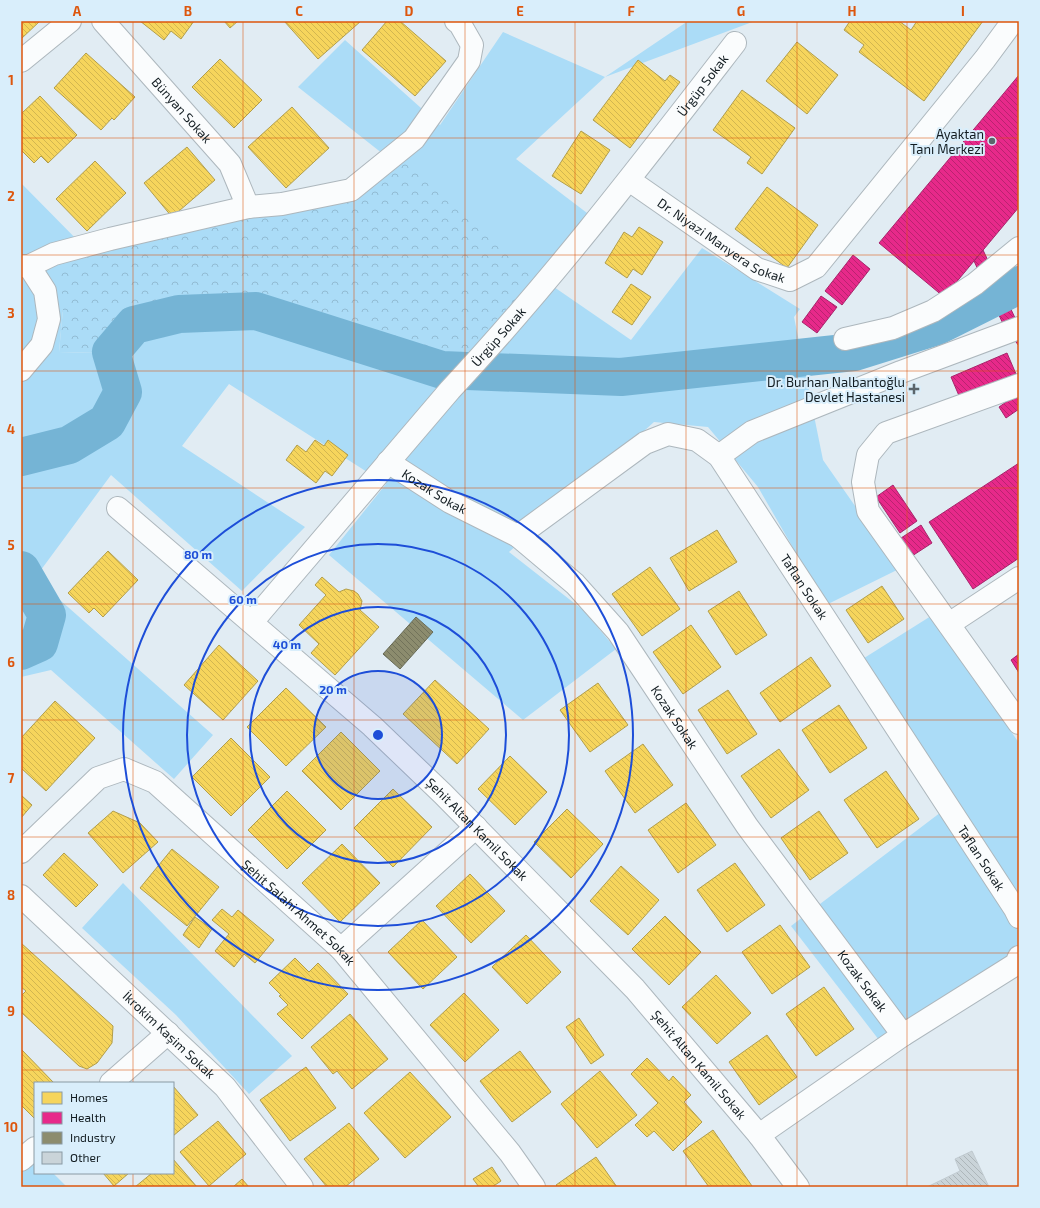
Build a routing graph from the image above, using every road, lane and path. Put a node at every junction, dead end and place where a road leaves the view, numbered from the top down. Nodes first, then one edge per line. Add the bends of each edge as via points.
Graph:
1 (70, 21) edge
2 (103, 21) edge
3 (456, 21) edge
4 (1013, 21) edge
5 (735, 43) dead end
6 (21, 61) edge
7 (629, 180) junction
8 (248, 207) junction
9 (1019, 248) edge
10 (25, 266) edge
11 (1019, 328) edge
12 (845, 339) dead end
13 (21, 370) edge
14 (1019, 385) edge
15 (719, 456) junction
16 (388, 462) junction
17 (118, 508) dead end
18 (518, 536) junction
19 (1019, 578) edge
20 (252, 622) junction
21 (949, 624) junction
22 (1019, 722) edge
23 (476, 827) junction
24 (21, 852) edge
25 (21, 896) edge
26 (1019, 917) edge
27 (341, 949) junction
28 (1019, 957) edge
29 (168, 1033) junction
30 (903, 1035) junction
31 (112, 1082) edge
32 (759, 1135) junction
33 (34, 1149) edge
34 (21, 1160) edge
35 (302, 1187) edge
36 (534, 1187) edge
37 (798, 1187) edge

1 - 6 street
2 - 8 street, Bünyan Sokak via 230,164
3 - 8 street via 472,45 469,61 414,139 350,190 282,204
4 - 7 street, Dr. Niyazi Manyera Sokak via 816,267 790,280 757,269
5 - 7 street, Ürgüp Sokak
7 - 16 street, Ürgüp Sokak via 482,356
8 - 10 street via 110,239 54,254
9 - 12 street via 975,284 933,311 893,328
10 - 13 street via 45,291 49,319 42,345
11 - 15 street via 752,432
14 - 21 street via 886,433 868,455 863,482 868,511
15 - 18 street, Taflan Sokak via 697,440 668,434 645,443
15 - 26 street, Taflan Sokak
16 - 18 street, Kozak Sokak via 450,502
16 - 20 street, Ürgüp Sokak
17 - 20 street, Şehit Altan Kamil Sokak
18 - 30 street, Kozak Sokak via 575,584 618,632 747,826
19 - 21 street
20 - 23 street, Şehit Altan Kamil Sokak via 372,726
21 - 22 street
23 - 27 street
23 - 32 street, Şehit Altan Kamil Sokak via 634,989
24 - 27 street, Şehit Salahi Ahmet Sokak via 98,778 124,769 155,782
25 - 29 street, İkrokim Kaşim Sokak
27 - 36 street, Şehit Salahi Ahmet Sokak via 510,1153
28 - 30 street via 1016,964
29 - 31 street
29 - 35 street, İkrokim Kaşim Sokak via 225,1087
30 - 32 street
32 - 37 street, Şehit Altan Kamil Sokak
33 - 34 street

